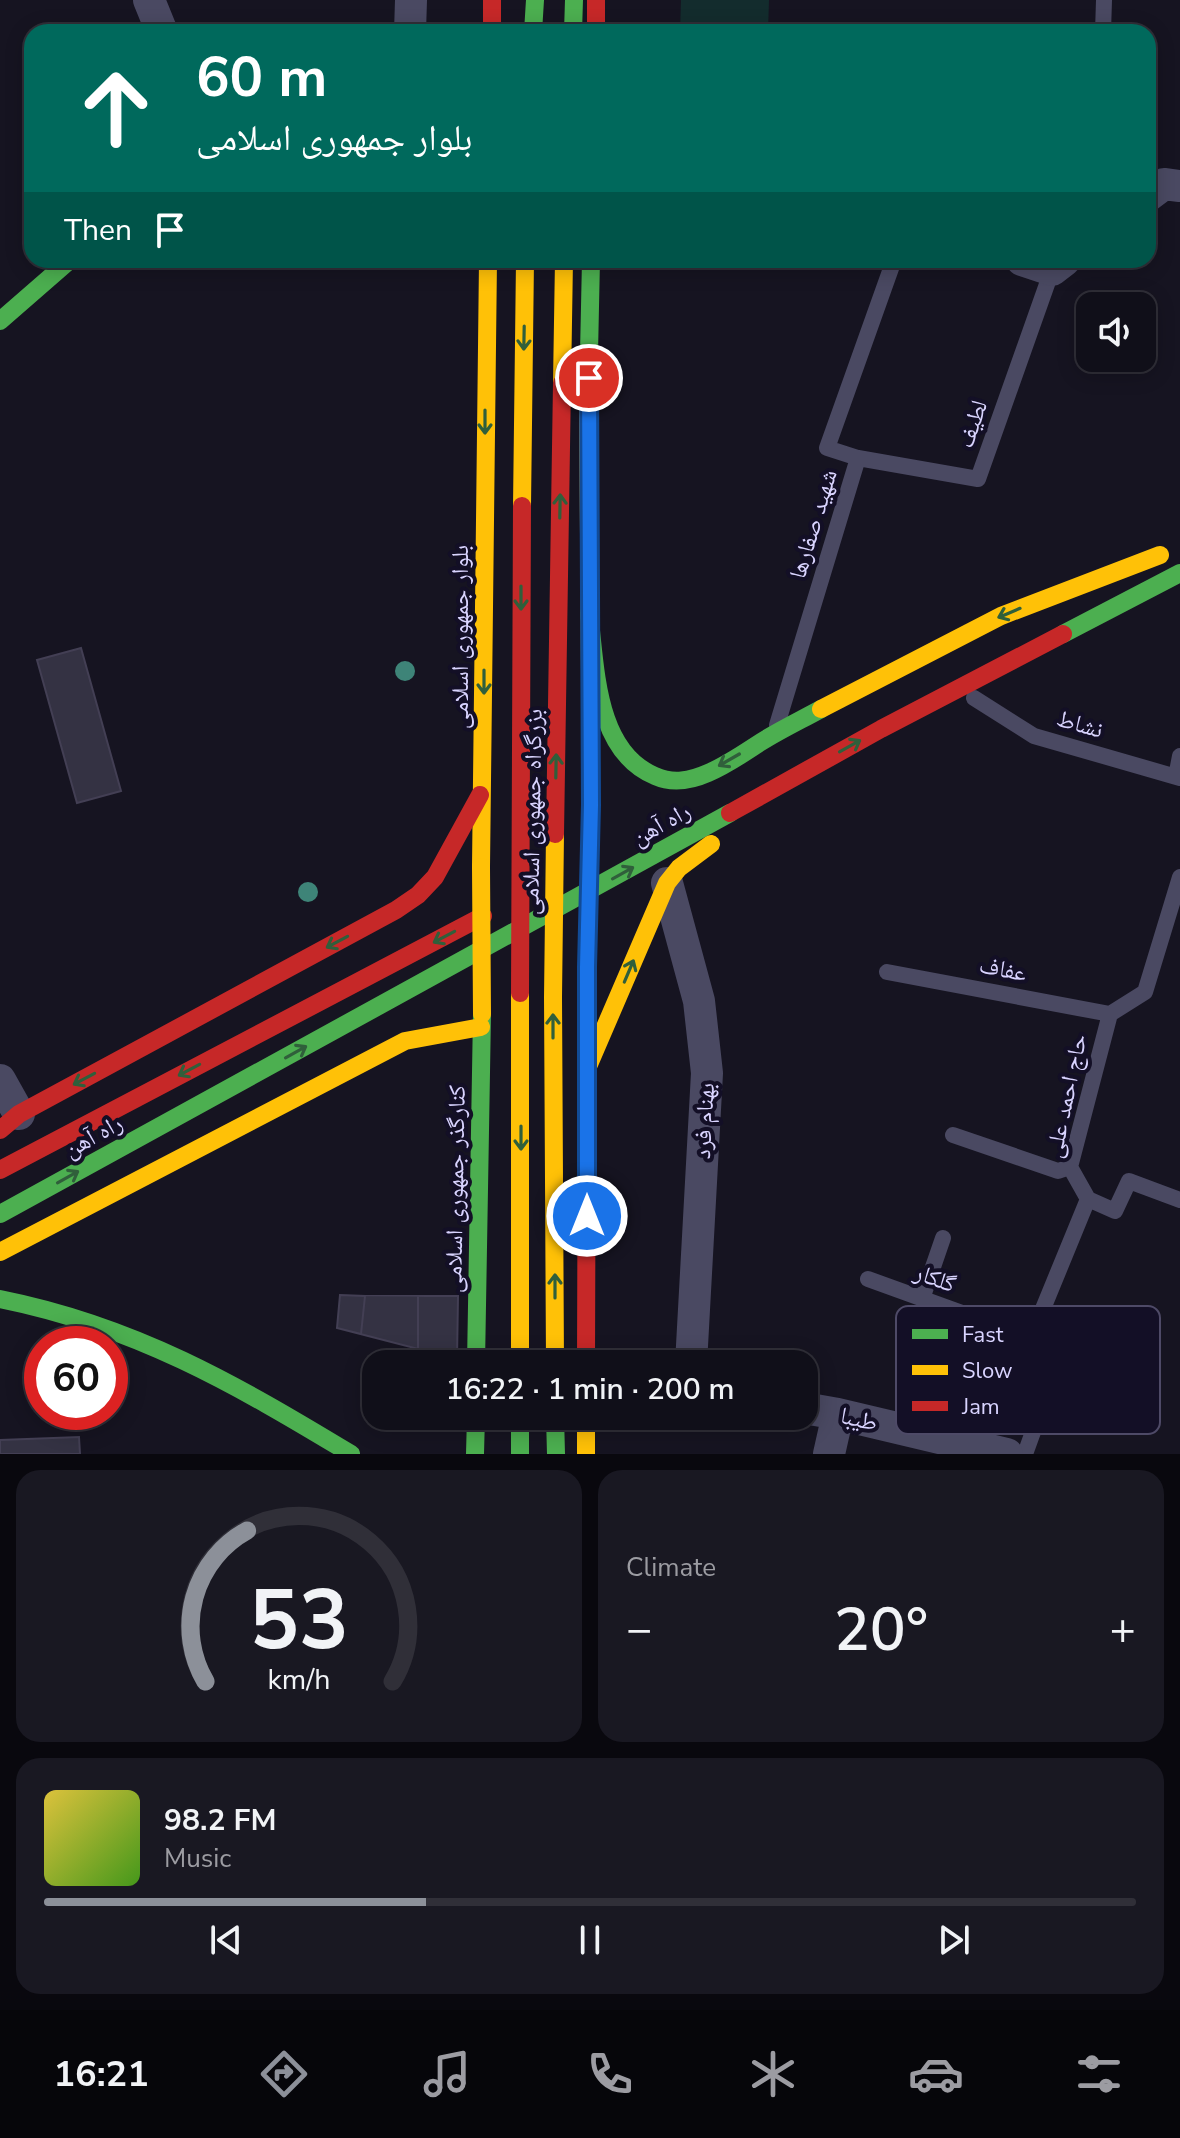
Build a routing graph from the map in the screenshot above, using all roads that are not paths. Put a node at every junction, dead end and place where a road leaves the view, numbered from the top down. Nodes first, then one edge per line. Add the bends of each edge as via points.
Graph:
1 (149, 0) edge
2 (411, 0) edge
3 (492, 0) edge
4 (535, 0) edge
5 (574, 0) edge
6 (596, 0) edge
7 (1104, 0) edge
8 (159, 24) edge
9 (410, 24) edge
10 (492, 24) edge
11 (534, 24) edge
12 (573, 24) edge
13 (596, 24) edge
14 (1103, 24) edge
15 (61, 268) edge
16 (488, 268) edge
17 (525, 268) edge
18 (564, 268) edge
19 (591, 268) edge
20 (891, 268) edge
21 (1044, 268) edge
22 (0, 321) edge
23 (858, 458) junction
24 (1180, 544) edge
25 (1160, 555) junction
26 (1180, 573) edge
27 (1127, 602) junction
28 (589, 613) junction
29 (1019, 629) dead end
30 (974, 698) junction
31 (775, 734) junction
32 (1180, 756) edge
33 (1178, 777) edge
34 (483, 790) junction
35 (611, 849) dead end
36 (1180, 877) edge
37 (667, 883) junction
38 (887, 972) dead end
39 (587, 974) dead end
40 (1110, 1014) junction
41 (482, 1021) junction
42 (587, 1025) dead end
43 (587, 1069) junction
44 (0, 1080) edge
45 (10, 1122) edge
46 (953, 1135) dead end
47 (1070, 1167) junction
48 (0, 1170) edge
49 (1088, 1199) junction
50 (1180, 1200) edge
51 (0, 1214) edge
52 (943, 1238) dead end
53 (0, 1252) edge
54 (868, 1279) dead end
55 (0, 1299) edge
56 (922, 1299) junction
57 (942, 1306) edge
58 (1044, 1306) edge
59 (476, 1350) edge
60 (520, 1350) edge
61 (555, 1350) edge
62 (586, 1350) edge
63 (692, 1350) edge
64 (818, 1410) edge
65 (838, 1414) junction
66 (896, 1428) edge
67 (476, 1430) edge
68 (520, 1430) edge
69 (555, 1430) edge
70 (586, 1430) edge
71 (922, 1434) edge
72 (1032, 1434) edge
73 (351, 1454) edge
74 (475, 1454) edge
75 (520, 1454) edge
76 (556, 1454) edge
77 (586, 1454) edge
78 (829, 1454) edge
79 (1007, 1454) edge
80 (1025, 1454) edge

1 - 8 street
2 - 9 street
3 - 10 main road
4 - 11 main road
5 - 12 main road
6 - 13 main road
7 - 14 lane
15 - 22 main road
16 -> 34 main road, بلوار جمهوری اسلامی
17 -> 60 main road, بزرگراه جمهوری اسلامی, bridge
61 -> 18 main road, بزرگراه جمهوری اسلامی, bridge via 553,997
19 - 28 main road
20 - 23 lane, شهید صفارها via 827,448
21 - 23 lane, لطیف via 978,479
23 - 31 lane, شهید صفارها
24 - 25 main road
25 - 29 main road
25 -> 31 main road via 1002,616
26 - 27 main road, راه آهن
27 - 30 main road via 1037,664
51 -> 27 main road, راه آهن via 881,729
31 -> 28 main road via 697,777 662,780 641,769 610,732
28 - 39 main road, bridge
30 - 33 lane, نشاط via 1034,736
30 - 37 main road via 731,832 691,857
32 - 33 lane
34 - 41 main road, بلوار جمهوری اسلامی, bridge
34 -> 45 main road via 435,877 418,895
35 -> 48 main road, راه آهن
36 - 40 lane, حاج احمد علی via 1145,992
43 -> 37 main road
37 - 63 street, بهنام فرد via 699,1001 707,1073
38 - 40 lane, عفاف
40 - 47 lane, حاج احمد علی
41 - 53 main road via 405,1041
41 - 59 main road, کنارگذر جمهوری اسلامی
42 - 43 main road
43 - 62 main road
44 - 45 street
46 - 47 lane via 1058,1171
47 - 49 lane, حاج احمد علی
49 - 50 lane via 1115,1211 1129,1181
49 - 58 lane
52 - 56 lane
54 - 56 lane, گلکار
55 - 73 main road via 113,1329 201,1367
56 - 57 lane, گلکار
64 - 65 street, طیبا
65 - 66 street, طیبا
65 - 78 street
67 - 74 main road
68 - 75 main road
69 - 76 main road
70 - 77 main road
71 - 79 street, طیبا
72 - 80 lane

